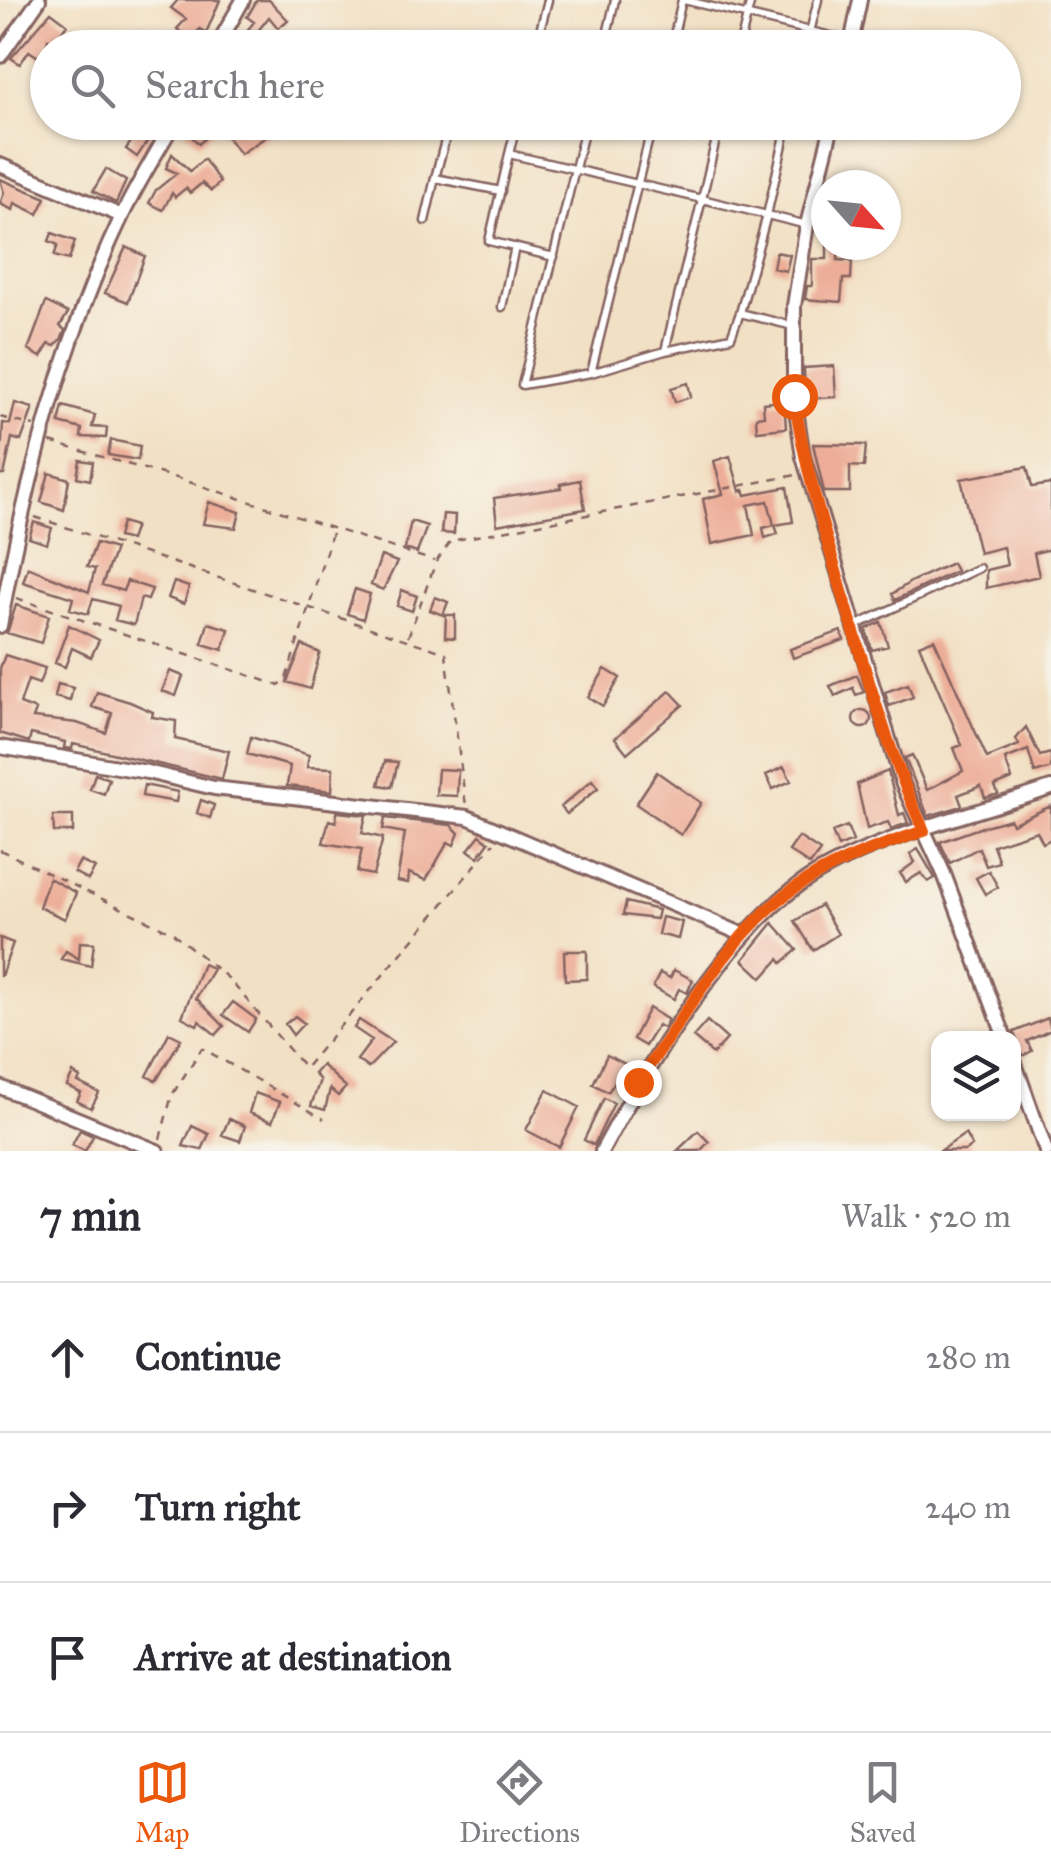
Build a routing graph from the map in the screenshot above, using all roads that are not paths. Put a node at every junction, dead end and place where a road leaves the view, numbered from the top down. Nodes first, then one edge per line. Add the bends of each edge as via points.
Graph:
1 (39, 0) edge
2 (243, 0) edge
3 (548, 0) edge
4 (615, 0) edge
5 (683, 0) edge
6 (750, 0) edge
7 (818, 0) edge
8 (860, 0) edge
9 (746, 16) junction
10 (226, 30) edge
11 (541, 30) edge
12 (608, 30) edge
13 (675, 30) edge
14 (742, 30) edge
15 (805, 30) edge
16 (809, 30) edge
17 (853, 30) edge
18 (0, 56) edge
19 (164, 140) edge
20 (445, 140) edge
21 (512, 140) edge
22 (582, 140) edge
23 (649, 140) edge
24 (716, 140) edge
25 (784, 140) edge
26 (828, 140) edge
27 (509, 154) junction
28 (0, 165) edge
29 (576, 170) junction
30 (435, 178) junction
31 (638, 185) junction
32 (500, 191) junction
33 (702, 200) junction
34 (767, 215) junction
35 (122, 216) junction
36 (425, 221) dead end
37 (807, 225) junction
38 (515, 247) junction
39 (554, 257) junction
40 (502, 307) dead end
41 (740, 312) junction
42 (792, 326) junction
43 (665, 351) junction
44 (591, 373) junction
45 (978, 568) dead end
46 (0, 626) edge
47 (852, 627) junction
48 (0, 747) edge
49 (1051, 788) edge
50 (924, 831) junction
51 (744, 936) junction
52 (1002, 1031) edge
53 (1021, 1081) edge
54 (0, 1087) edge
55 (157, 1150) edge
56 (602, 1151) edge
57 (1046, 1151) edge

1 - 18 street
2 - 10 street
3 - 11 lane
4 - 12 lane
5 - 9 lane
5 - 13 lane
6 - 9 lane
7 - 16 lane
8 - 17 street
9 - 14 lane
9 - 15 lane
19 - 35 street
20 - 30 lane
21 - 27 lane
22 - 29 lane
23 - 31 lane
24 - 33 lane
25 - 34 lane
26 - 37 street
27 - 29 lane
27 - 32 lane
28 - 35 street
29 - 31 lane
29 - 39 lane
30 - 32 lane
30 - 36 lane
31 - 33 lane
31 - 44 lane
32 - 38 lane via 489,241
33 - 34 lane
33 - 43 lane
34 - 37 lane
34 - 41 lane
35 - 46 street via 43,434
37 - 42 street
38 - 39 lane
38 - 40 lane
39 - 44 lane via 522,385
41 - 42 lane
41 - 43 lane via 731,337
42 - 47 street via 794,396 807,473
43 - 44 lane
45 - 47 lane
47 - 50 street
48 - 51 street via 214,788 467,817
49 - 50 street
50 - 51 street via 800,884
50 - 52 street
51 - 56 street via 638,1082
53 - 57 street
54 - 55 street

